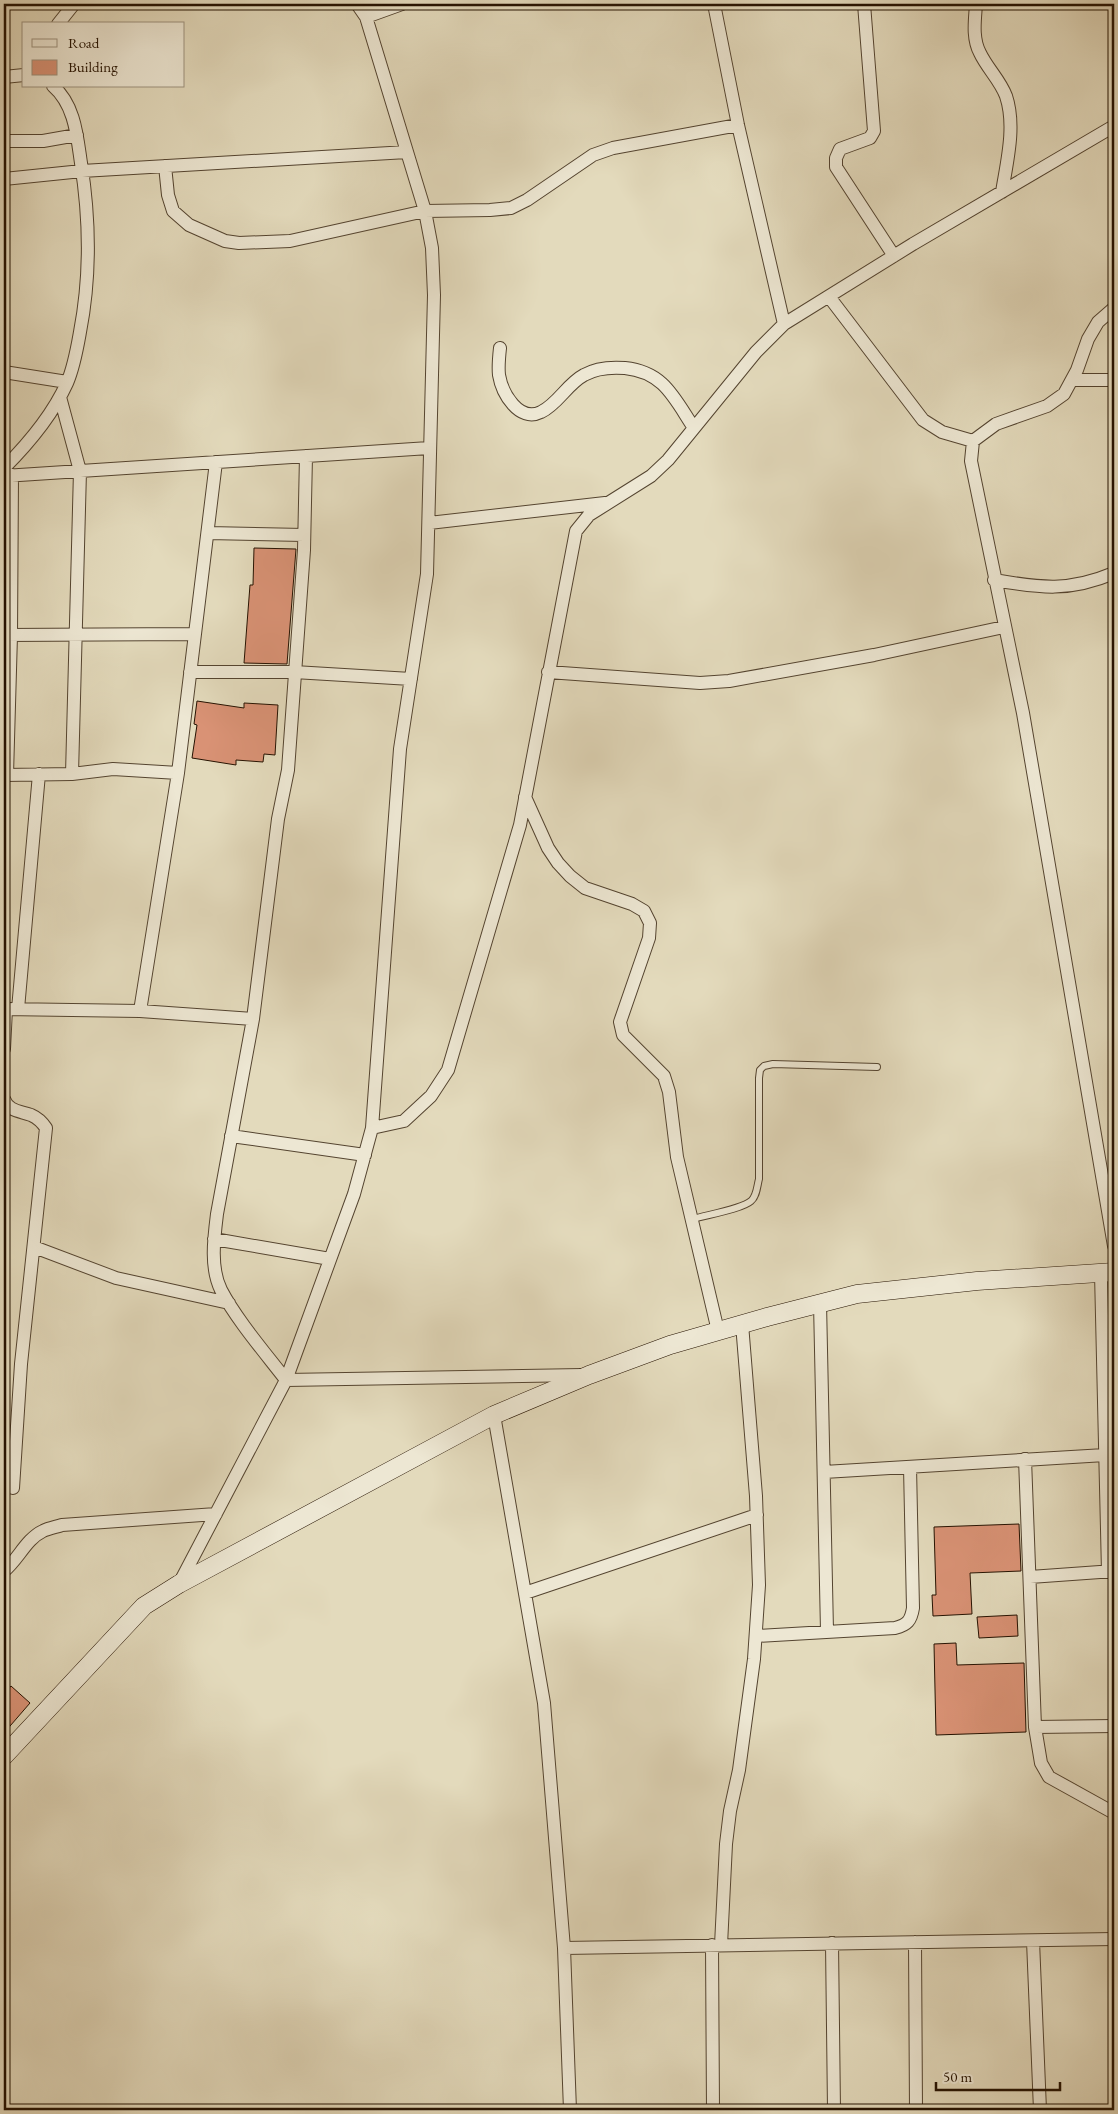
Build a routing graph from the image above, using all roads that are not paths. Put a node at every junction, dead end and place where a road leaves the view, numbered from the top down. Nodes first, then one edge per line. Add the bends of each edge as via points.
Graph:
1 (74, 4) edge
2 (357, 4) edge
3 (402, 4) edge
4 (714, 4) edge
5 (864, 4) edge
6 (976, 4) edge
7 (366, 17) junction
8 (60, 22) edge
9 (22, 75) edge
10 (4, 77) edge
11 (55, 88) edge
12 (738, 125) junction
13 (1114, 126) edge
14 (77, 135) junction
15 (4, 141) edge
16 (407, 152) junction
17 (164, 166) junction
18 (82, 171) junction
19 (4, 179) edge
20 (1002, 192) junction
21 (425, 211) junction
22 (894, 256) junction
23 (830, 298) junction
24 (1114, 308) edge
25 (784, 324) junction
26 (500, 348) dead end
27 (4, 372) edge
28 (1072, 380) junction
29 (1114, 380) edge
30 (67, 382) junction
31 (60, 397) junction
32 (694, 428) junction
33 (974, 441) junction
34 (429, 448) junction
35 (306, 456) junction
36 (216, 462) junction
37 (80, 471) junction
38 (6, 473) edge
39 (609, 502) junction
40 (429, 523) junction
41 (208, 533) junction
42 (304, 535) junction
43 (1114, 573) edge
44 (994, 580) junction
45 (1004, 626) junction
46 (195, 634) junction
47 (7, 635) edge
48 (76, 635) junction
49 (190, 672) junction
50 (294, 672) junction
51 (548, 672) junction
52 (411, 679) junction
53 (178, 773) junction
54 (39, 774) junction
55 (72, 774) junction
56 (5, 775) edge
57 (525, 797) junction
58 (9, 1009) edge
59 (140, 1010) junction
60 (253, 1019) junction
61 (4, 1049) edge
62 (877, 1067) dead end
63 (4, 1099) edge
64 (372, 1128) junction
65 (231, 1136) junction
66 (365, 1155) junction
67 (693, 1219) junction
68 (214, 1239) junction
69 (1114, 1246) edge
70 (34, 1247) junction
71 (330, 1259) junction
72 (1108, 1272) edge
73 (229, 1303) junction
74 (820, 1303) junction
75 (742, 1324) junction
76 (718, 1331) junction
77 (589, 1375) junction
78 (286, 1380) junction
79 (494, 1415) junction
80 (1105, 1455) junction
81 (1025, 1459) junction
82 (910, 1467) junction
83 (824, 1472) junction
84 (13, 1488) dead end
85 (216, 1514) junction
86 (757, 1515) junction
87 (4, 1571) edge
88 (1111, 1572) edge
89 (1030, 1577) junction
90 (179, 1584) junction
91 (525, 1593) junction
92 (827, 1631) junction
93 (756, 1636) junction
94 (1114, 1726) edge
95 (1035, 1727) junction
96 (4, 1756) edge
97 (1114, 1813) edge
98 (1114, 1939) edge
99 (1033, 1940) junction
100 (915, 1942) junction
101 (832, 1943) junction
102 (716, 1945) junction
103 (564, 1948) junction
104 (570, 2110) edge
105 (713, 2110) edge
106 (834, 2110) edge
107 (916, 2110) edge
108 (1040, 2110) edge

1 - 8 street
2 - 7 street
3 - 7 street
4 - 12 street
5 - 22 street via 874,130 870,138 840,149 836,167
6 - 20 street via 976,41 980,53 999,81 1009,111 1009,147
7 - 16 street
9 - 10 street
11 - 14 street via 71,111
12 - 21 street via 613,148 592,155 511,208
12 - 25 street
13 - 20 street
14 - 15 street via 43,141
14 - 18 street
16 - 17 street
16 - 21 street
17 - 18 street
17 - 21 street via 173,211 189,225 225,241 290,241
18 - 19 street
18 - 30 street via 89,266 76,353
20 - 22 street
21 - 34 street via 432,248 434,295
22 - 23 street
23 - 25 street
23 - 33 street via 923,420 942,432
24 - 28 street via 1098,322 1088,339
25 - 32 street via 756,352
26 - 32 street via 502,387 521,413 531,416 542,412 584,375 603,368 620,368 640,370 656,377
27 - 30 street
28 - 29 street
28 - 33 street via 1064,394 1047,406 996,424
30 - 31 street
31 - 37 street
31 - 38 street via 54,410
32 - 39 street via 651,476
33 - 44 street via 971,461
34 - 35 street
34 - 40 street
35 - 36 street
35 - 42 street
36 - 37 street
36 - 41 street
37 - 38 street
37 - 48 street
38 - 47 street
39 - 40 street
39 - 51 street via 589,515 576,531
40 - 52 street via 427,574
41 - 42 street
41 - 46 street
42 - 50 street
43 - 44 street via 1067,587 1026,586
44 - 45 street
45 - 51 street via 874,655 729,681
45 - 69 street via 1033,772
46 - 48 street
46 - 49 street
47 - 48 street
47 - 56 street
48 - 55 street
49 - 50 street
49 - 53 street
50 - 52 street
50 - 60 street via 288,770 278,819
51 - 57 street
52 - 64 street via 400,749
53 - 55 street via 122,769
53 - 59 street
54 - 55 street
54 - 56 street
54 - 58 street
57 - 64 street via 520,825 448,1070 431,1096 404,1120
57 - 67 street via 548,848 570,876 585,888 644,911 650,923 649,938 620,1022 623,1035 664,1076 677,1157
58 - 59 street
58 - 61 street
59 - 60 street
60 - 65 street
62 - 67 lane via 764,1066 759,1078 756,1192 752,1200 743,1205
63 - 70 street via 6,1105 16,1112 31,1115 46,1128
64 - 66 street
65 - 66 street
65 - 68 street
66 - 71 street
67 - 76 street
68 - 71 street
68 - 73 street via 215,1267
70 - 73 street via 116,1278
70 - 84 street via 21,1364
71 - 78 street
72 - 74 street via 977,1281 857,1294
72 - 80 street
73 - 78 street
74 - 75 street
74 - 83 street
75 - 76 street
75 - 86 street
76 - 77 street
77 - 78 street
77 - 79 street
78 - 85 street
79 - 90 street
79 - 91 street
80 - 81 street
80 - 88 street
81 - 82 street
81 - 89 street
82 - 83 street
82 - 92 street via 912,1618 906,1625 895,1628
83 - 92 street
85 - 87 street via 62,1525 42,1531
85 - 90 street
86 - 91 street
86 - 93 street via 759,1585
88 - 89 street
89 - 95 street
90 - 96 street via 144,1606
91 - 103 street via 544,1703
92 - 93 street
93 - 102 street via 739,1770 730,1812
94 - 95 street
95 - 97 street via 1041,1763 1049,1777
98 - 99 street
99 - 100 street
99 - 108 street
100 - 101 street
100 - 107 street
101 - 102 street
101 - 106 street
102 - 103 street
102 - 105 street
103 - 104 street

